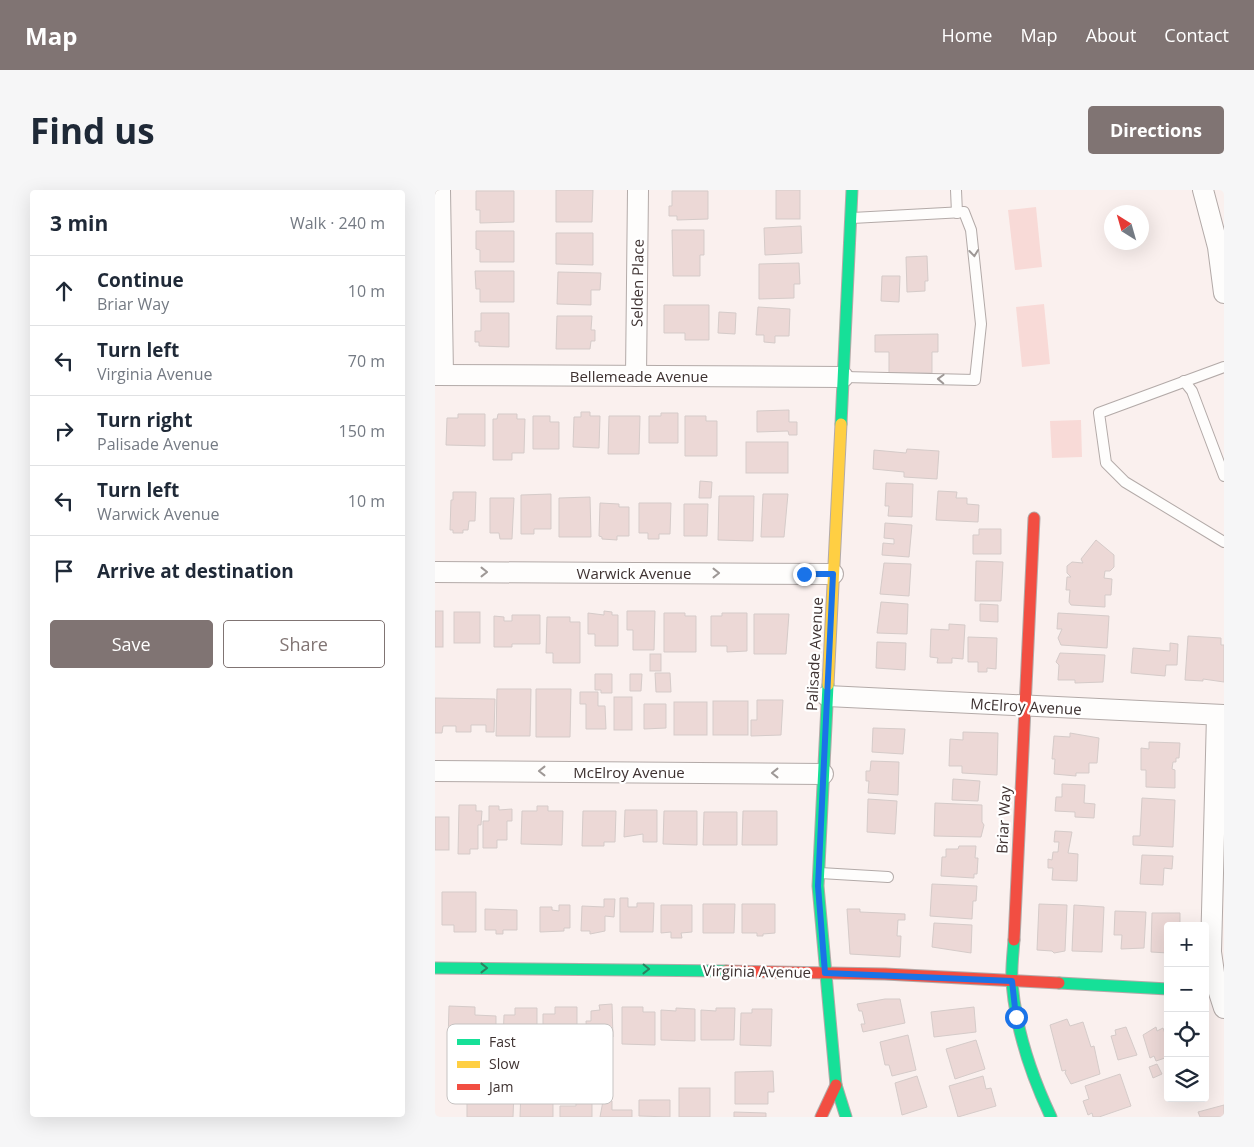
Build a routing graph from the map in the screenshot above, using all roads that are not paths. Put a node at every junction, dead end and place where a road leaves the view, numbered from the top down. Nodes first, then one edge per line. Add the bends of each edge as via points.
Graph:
1 (440, 190) edge
2 (638, 190) edge
3 (852, 190) edge
4 (956, 190) edge
5 (1203, 190) edge
6 (957, 212) junction
7 (851, 218) junction
8 (1224, 292) edge
9 (1224, 367) edge
10 (439, 375) edge
11 (635, 376) junction
12 (843, 376) junction
13 (1185, 381) junction
14 (1224, 476) edge
15 (1033, 518) dead end
16 (1224, 542) edge
17 (435, 572) edge
18 (833, 574) junction
19 (827, 696) junction
20 (1023, 706) junction
21 (1221, 715) edge
22 (435, 771) edge
23 (823, 774) junction
24 (819, 873) junction
25 (888, 877) dead end
26 (435, 968) edge
27 (825, 973) junction
28 (1215, 980) edge
29 (1012, 981) junction
30 (1164, 989) edge
31 (1224, 1008) edge
32 (836, 1085) junction
33 (821, 1117) edge
34 (846, 1117) edge
35 (1051, 1117) edge

1 - 10 street
2 - 11 street, Selden Place
3 - 7 street, Palisade Avenue
4 - 6 lane
5 - 8 street via 1218,247
6 - 7 lane
6 -> 12 lane via 964,212 971,230 981,315 975,380
7 - 12 street, Palisade Avenue
9 - 13 lane
10 - 11 street, Bellemeade Avenue
11 - 12 street, Bellemeade Avenue
12 - 18 street, Palisade Avenue
13 - 14 lane
13 - 16 lane via 1099,413 1106,463 1125,482
15 - 20 street, Briar Way
17 -> 18 street, Warwick Avenue
18 - 19 street, Palisade Avenue
19 - 20 street, McElroy Avenue
19 - 23 street, Palisade Avenue
20 - 21 street, McElroy Avenue
20 - 29 street, Briar Way
21 - 28 street via 1211,952
23 -> 22 street, McElroy Avenue
23 - 24 street, Palisade Avenue
24 - 25 lane
24 - 27 street, Palisade Avenue via 819,917
26 -> 27 street, Virginia Avenue
27 - 29 street, Virginia Avenue
27 - 32 street, Palisade Avenue
28 - 31 street
29 - 30 street, Virginia Avenue
29 - 35 street, Briar Way via 1025,1054 1035,1085
32 - 33 street
32 - 34 street, Palisade Avenue

